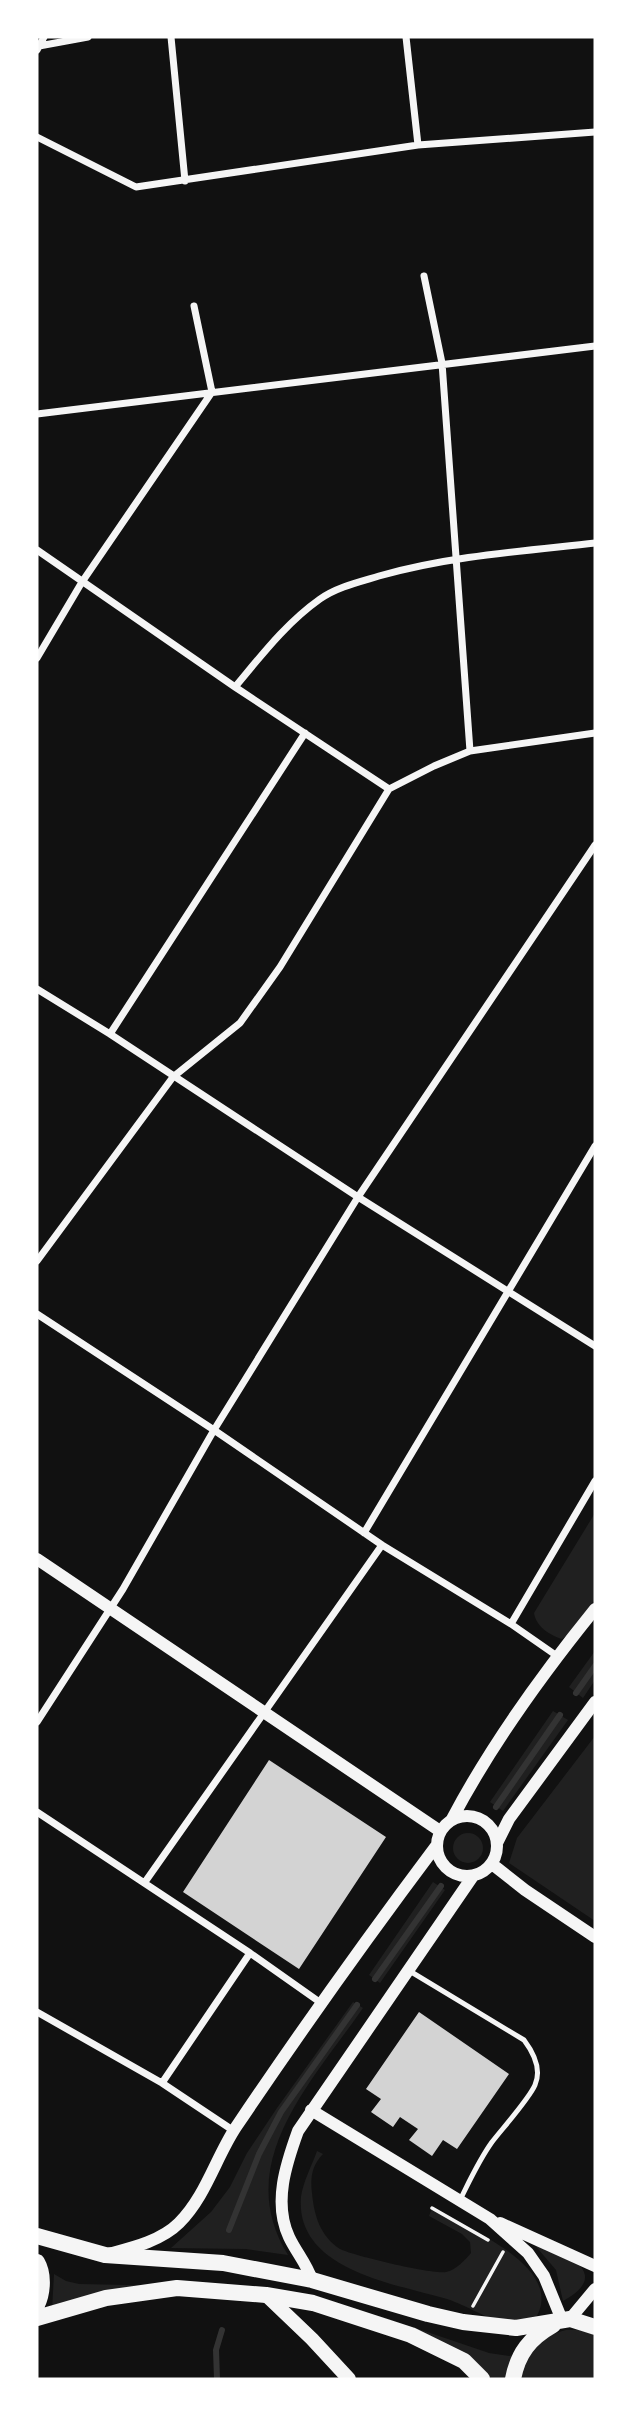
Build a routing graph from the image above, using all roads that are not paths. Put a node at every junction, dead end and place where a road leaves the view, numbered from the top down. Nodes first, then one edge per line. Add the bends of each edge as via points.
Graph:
1 (44, 37) edge
2 (88, 37) edge
3 (171, 37) edge
4 (406, 37) edge
5 (38, 48) edge
6 (595, 132) edge
7 (37, 137) edge
8 (418, 145) junction
9 (185, 181) junction
10 (424, 276) dead end
11 (194, 306) dead end
12 (595, 346) edge
13 (442, 363) junction
14 (212, 392) junction
15 (37, 414) edge
16 (595, 543) edge
17 (37, 550) edge
18 (455, 559) junction
19 (82, 582) junction
20 (37, 658) edge
21 (234, 687) junction
22 (305, 733) junction
23 (595, 733) edge
24 (470, 751) junction
25 (389, 789) junction
26 (595, 845) edge
27 (37, 989) edge
28 (110, 1034) junction
29 (173, 1077) junction
30 (595, 1146) edge
31 (358, 1197) junction
32 (37, 1261) edge
33 (507, 1289) junction
34 (37, 1314) edge
35 (595, 1346) edge
36 (214, 1430) junction
37 (595, 1481) edge
38 (364, 1533) junction
39 (382, 1545) junction
40 (37, 1559) edge
41 (110, 1608) junction
42 (595, 1609) edge
43 (511, 1624) junction
44 (557, 1656) junction
45 (595, 1702) edge
46 (264, 1713) junction
47 (37, 1722) edge
48 (37, 1812) edge
49 (452, 1819) junction
50 (440, 1831) junction
51 (497, 1843) junction
52 (436, 1846) junction
53 (492, 1864) junction
54 (473, 1876) junction
55 (145, 1882) junction
56 (595, 1937) edge
57 (250, 1953) junction
58 (408, 1970) junction
59 (321, 2003) junction
60 (37, 2012) edge
61 (162, 2083) junction
62 (311, 2109) junction
63 (234, 2131) junction
64 (460, 2200) junction
65 (490, 2219) junction
66 (37, 2236) edge
67 (105, 2255) junction
68 (37, 2262) edge
69 (595, 2266) edge
70 (312, 2280) junction
71 (595, 2289) edge
72 (266, 2295) junction
73 (37, 2305) edge
74 (37, 2318) edge
75 (563, 2320) junction
76 (595, 2327) edge
77 (349, 2379) edge
78 (482, 2379) edge
79 (513, 2379) edge

1 - 5 street
2 - 5 street
3 - 9 street
4 - 8 street
6 - 8 street
7 - 9 street via 136,187
8 - 9 street
10 - 13 street
11 - 14 street
12 - 13 street
13 - 14 street
13 - 18 street
14 - 15 street
14 - 19 street
16 - 18 street
17 - 19 street
18 - 21 street via 352,584 321,598 286,626
18 - 24 street
19 - 20 street
19 - 21 street
21 - 22 street
22 - 25 street
22 - 28 street
23 - 24 street
24 - 25 street
25 - 29 street via 280,967 240,1023
26 - 31 street
27 - 28 street
28 - 29 street
29 - 31 street
29 - 32 street
30 - 33 street
31 - 33 street
31 - 36 street
33 - 35 street
33 - 38 street
34 - 36 street
36 - 38 street
36 - 41 street
37 - 43 street
38 - 39 street
39 - 43 street
39 - 46 street
40 - 41 street
41 - 46 street
41 - 47 street
42 - 44 street
43 - 44 street
44 - 49 street
45 - 51 street via 509,1819
46 - 50 street
46 - 55 street
48 - 55 street
49 - 50 street
49 - 51 street via 481,1819
50 - 52 street
51 - 53 street
52 - 54 street via 447,1870
52 - 59 street
53 - 54 street
53 - 56 street
54 - 58 street
55 - 57 street
57 - 59 street
57 - 61 street
58 - 62 street
58 - 64 lane via 524,2040 534,2053 536,2085 489,2146
59 - 63 street
60 - 61 street
61 - 63 street
62 - 64 street
62 - 70 street via 286,2163 282,2214
63 - 67 street via 207,2183 178,2224 157,2238
64 - 65 street
65 - 69 street
65 - 75 street via 528,2253 544,2276
66 - 67 main road
67 - 70 main road via 223,2263
68 - 73 main road via 41,2295
70 - 75 main road via 463,2322 516,2328
71 - 75 street
72 - 74 main road via 177,2288 106,2298
72 - 77 main road
72 - 78 main road via 313,2303 411,2335 464,2361
75 - 76 main road
75 - 79 main road via 527,2343

